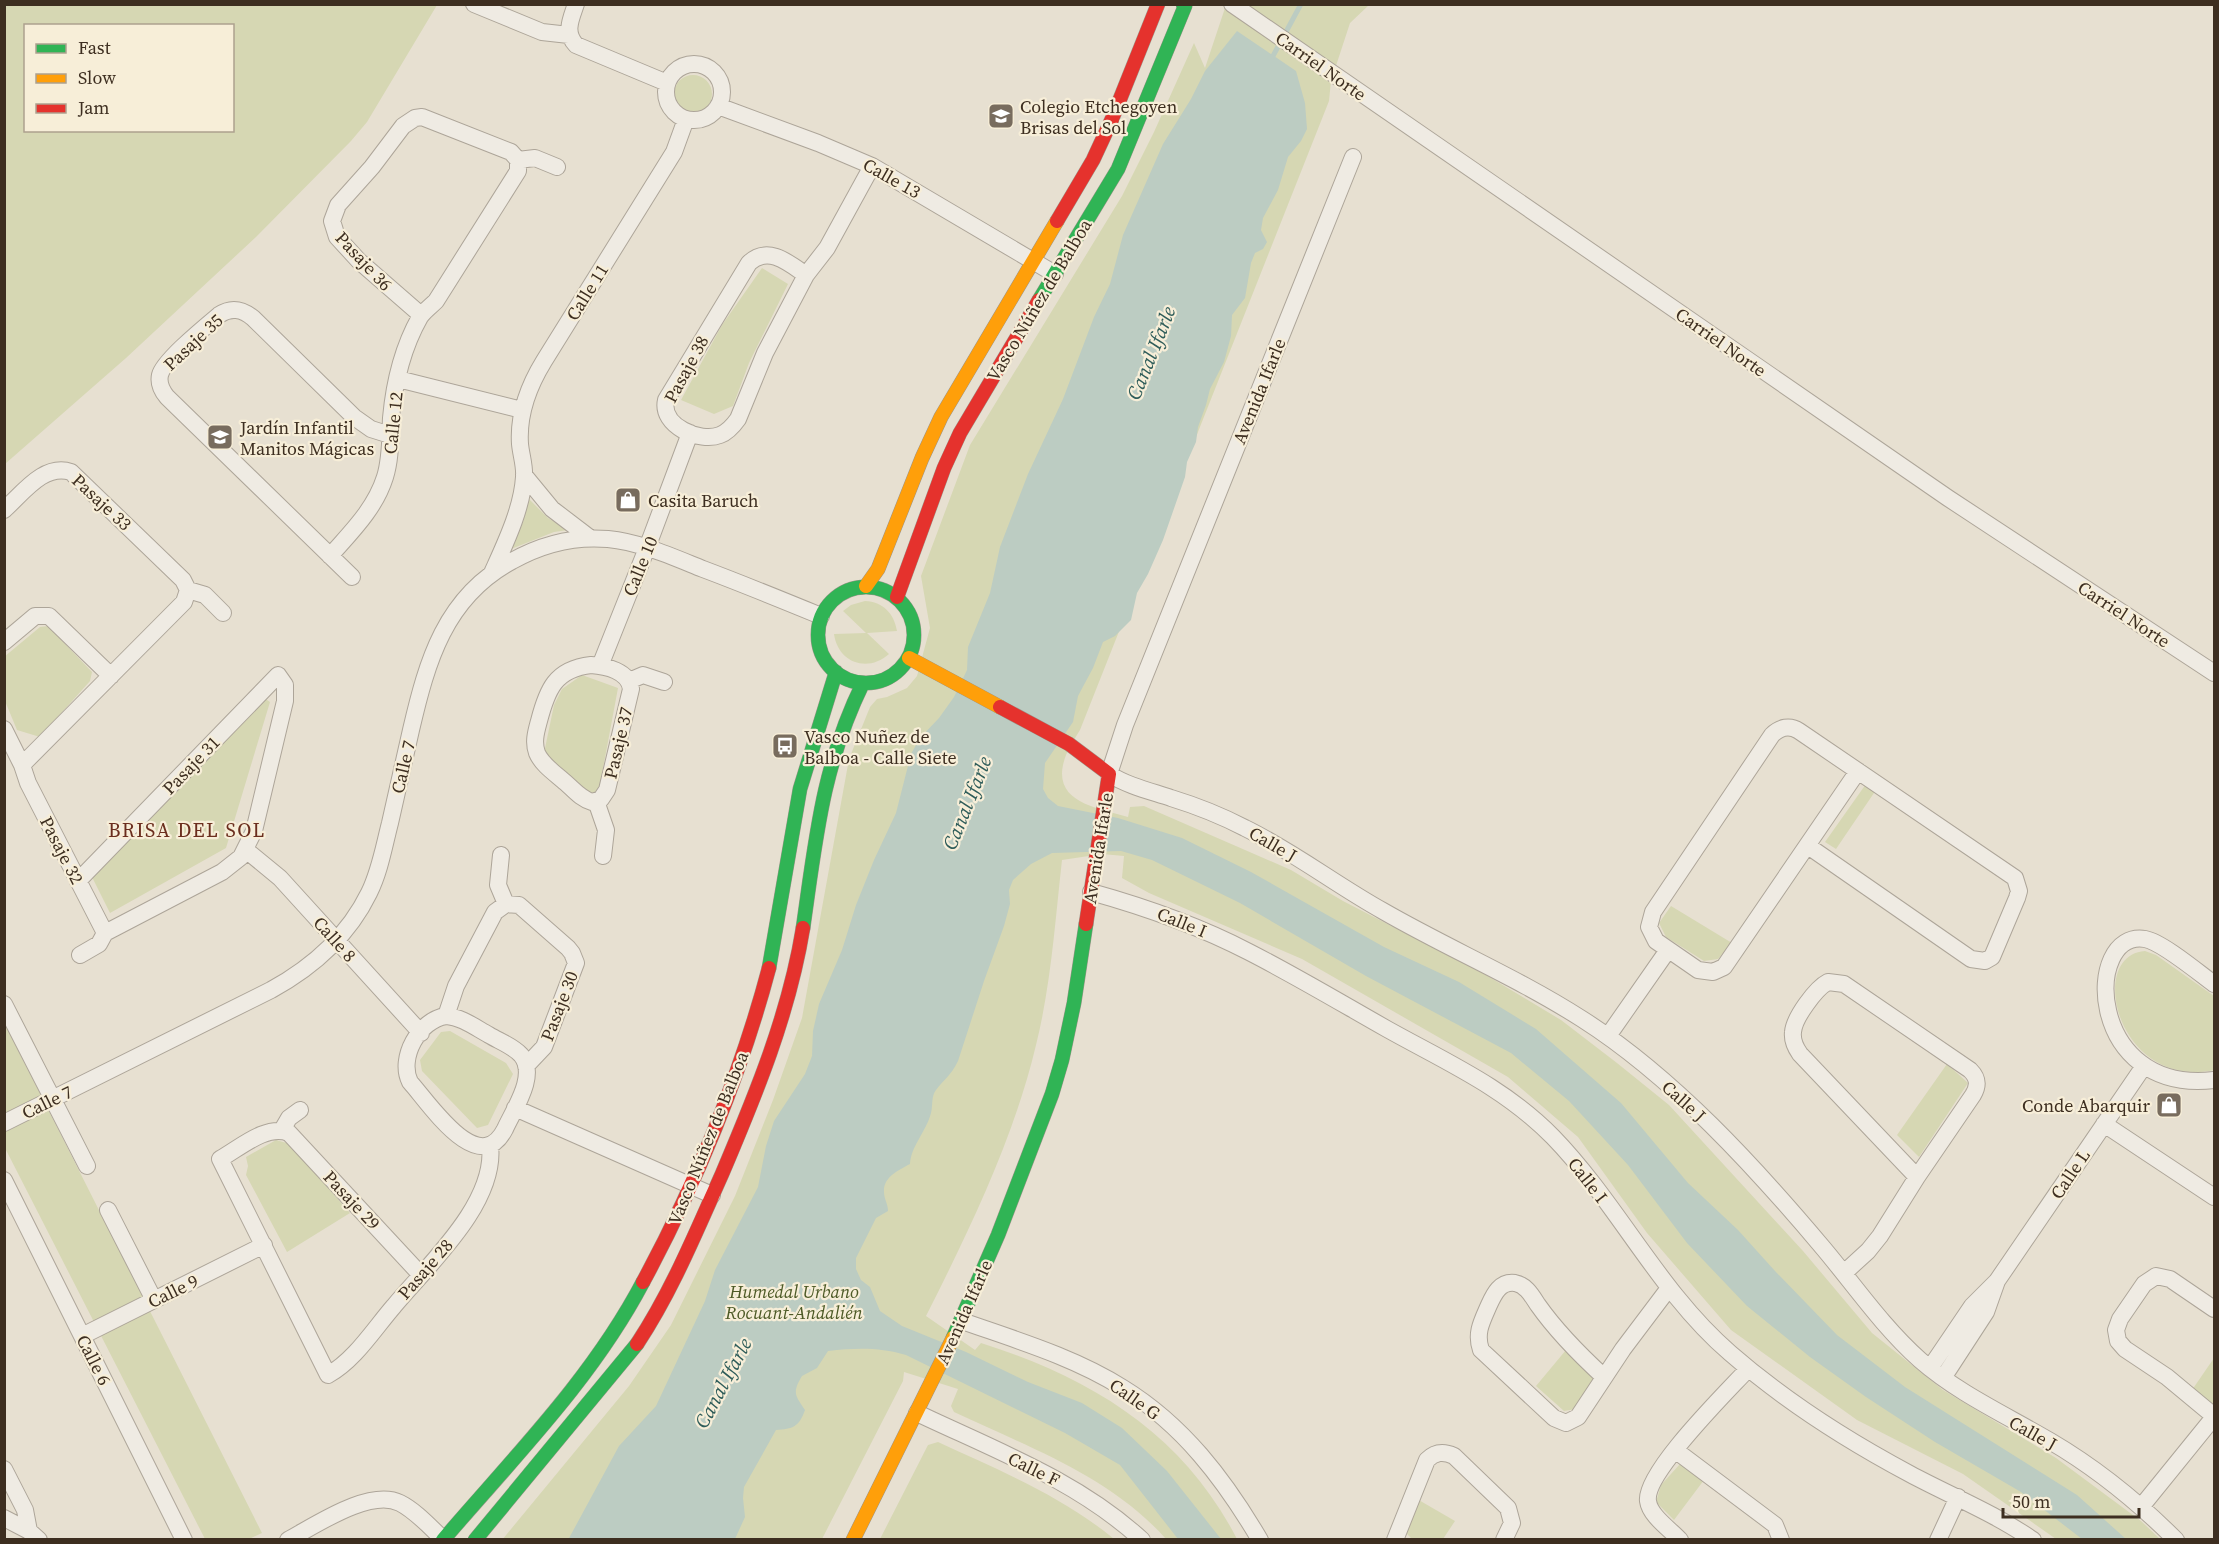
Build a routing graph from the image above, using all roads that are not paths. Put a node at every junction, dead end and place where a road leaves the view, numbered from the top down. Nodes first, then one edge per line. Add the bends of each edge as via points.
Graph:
1 (474, 4) edge
2 (576, 4) edge
3 (1158, 4) edge
4 (1232, 4) edge
5 (1185, 5) edge
6 (569, 35) junction
7 (667, 83) junction
8 (718, 106) junction
9 (686, 119) junction
10 (1353, 157) dead end
11 (518, 160) junction
12 (872, 166) junction
13 (557, 167) dead end
14 (1034, 261) junction
15 (1055, 274) junction
16 (806, 275) junction
17 (421, 315) junction
18 (398, 380) junction
19 (522, 410) junction
20 (690, 433) junction
21 (390, 435) junction
22 (524, 475) junction
23 (4, 510) edge
24 (590, 538) junction
25 (647, 548) junction
26 (330, 556) junction
27 (491, 574) junction
28 (352, 577) dead end
29 (866, 586) junction
30 (188, 590) junction
31 (897, 597) junction
32 (223, 613) dead end
33 (822, 616) junction
34 (4, 642) edge
35 (909, 658) junction
36 (600, 666) junction
37 (836, 672) junction
38 (2214, 673) edge
39 (111, 676) junction
40 (629, 681) junction
41 (664, 681) dead end
42 (864, 683) junction
43 (4, 729) edge
44 (22, 765) junction
45 (1858, 771) junction
46 (1109, 774) junction
47 (596, 801) junction
48 (1808, 846) junction
49 (246, 850) junction
50 (501, 855) dead end
51 (603, 856) dead end
52 (78, 881) junction
53 (1091, 892) junction
54 (506, 904) junction
55 (105, 933) junction
56 (337, 941) junction
57 (1668, 950) junction
58 (80, 955) dead end
59 (2214, 984) edge
60 (4, 1004) edge
61 (447, 1016) junction
62 (421, 1033) junction
63 (1608, 1036) junction
64 (526, 1066) junction
65 (2144, 1066) junction
66 (2214, 1080) edge
67 (53, 1100) junction
68 (515, 1108) junction
69 (300, 1110) dead end
70 (4, 1124) edge
71 (2104, 1124) junction
72 (282, 1130) junction
73 (490, 1145) junction
74 (87, 1166) dead end
75 (1917, 1177) junction
76 (4, 1180) edge
77 (690, 1185) junction
78 (2210, 1191) edge
79 (712, 1195) junction
80 (108, 1210) dead end
81 (264, 1245) junction
82 (1844, 1273) junction
83 (420, 1274) junction
84 (1669, 1288) junction
85 (154, 1300) junction
86 (2214, 1309) edge
87 (959, 1328) junction
88 (82, 1336) junction
89 (1749, 1369) junction
90 (1936, 1373) junction
91 (1604, 1377) junction
92 (917, 1413) junction
93 (2214, 1417) edge
94 (1675, 1450) junction
95 (4, 1469) edge
96 (1958, 1497) junction
97 (2141, 1507) junction
98 (4, 1518) edge
99 (34, 1535) edge
100 (184, 1539) edge
101 (288, 1539) edge
102 (444, 1539) edge
103 (476, 1539) edge
104 (853, 1539) edge
105 (1142, 1539) edge
106 (1260, 1539) edge
107 (1395, 1539) edge
108 (1504, 1539) edge
109 (1680, 1539) edge
110 (1780, 1539) edge
111 (1938, 1539) edge
112 (2033, 1539) edge
113 (2176, 1539) edge

1 - 6 street via 542,32
2 - 6 street
3 - 14 street, Vasco Núñez de Balboa via 1102,140
4 - 38 street, Carriel Norte via 1948,498
5 - 15 street, Vasco Núñez de Balboa via 1118,169
6 - 7 street via 581,48
7 - 8 street via 685,66 702,65 716,74 720,82
7 - 9 street via 669,105
8 - 9 street via 701,119
8 - 12 street, Calle 13
9 - 19 street, Calle 11 via 674,152 534,376
10 - 46 street, Avenida Ifarle via 1125,725
11 - 13 street, Pasaje 36 via 535,158
11 - 17 street via 513,182 436,301
11 - 17 street, Pasaje 36 via 506,149 430,119 415,118 403,126 334,210 333,226 338,237 378,279
12 - 14 street, Calle 13
12 - 16 street via 827,248
14 - 15 street, Calle 13
14 - 29 street, Vasco Núñez de Balboa via 941,417 882,560
15 - 31 street, Vasco Núñez de Balboa via 960,432
16 - 20 street via 733,426 712,437
16 - 20 street, Pasaje 38 via 789,262 770,255 758,256 748,263 666,400 669,419
17 - 18 street, Calle 12
18 - 19 street, Calle 12
18 - 21 street, Calle 12
19 - 22 street, Calle 11
20 - 25 street, Calle 10
21 - 26 street, Calle 12 via 388,465 378,494 362,520
21 - 26 street, Pasaje 35 via 371,429 354,417 242,310 219,315 162,368 159,381 167,397
22 - 24 street via 552,509
22 - 27 street, Calle 11 via 510,528
23 - 30 street, Pasaje 33 via 48,472 71,472 183,580
24 - 25 street, Calle 7
24 - 27 street, Calle 7 via 537,549
25 - 33 street, Calle 7
25 - 36 street, Calle 10
26 - 28 street, Pasaje 35
27 - 56 street, Calle 7 via 459,606 435,647 420,691 377,873 362,907
29 - 31 street
29 - 33 street via 839,594
30 - 32 street, Pasaje 33 via 205,596
30 - 39 street via 184,602
31 - 35 street via 908,609 914,625 915,642
33 - 37 street via 819,646
34 - 39 street via 35,616 49,616
35 - 42 street via 893,675
35 - 46 street via 1069,744
36 - 40 street, Pasaje 37
36 - 47 street, Pasaje 37 via 573,669 558,678 544,701 534,742 544,763 581,797
37 - 42 street
37 - 77 street, Vasco Núñez de Balboa via 800,789 764,989 733,1080
39 - 44 street
40 - 41 street, Pasaje 37 via 643,675
40 - 47 street, Pasaje 37 via 631,689 607,790
42 - 79 street, Vasco Núñez de Balboa via 841,731 822,799 800,943 786,1004
43 - 44 street, Pasaje 32
44 - 52 street, Pasaje 32
45 - 48 street
45 - 48 street via 2015,878 2017,898 1992,957 1985,962 1971,959
45 - 57 street via 1795,728 1776,731 1650,917 1653,937
46 - 53 street, Avenida Ifarle
46 - 63 street, Calle J via 1261,836 1379,909 1520,982
47 - 51 street, Pasaje 37 via 606,830
48 - 57 street via 1724,967 1706,973
49 - 52 street, Pasaje 31 via 257,821 285,701 285,685 278,675
49 - 55 street via 222,872
49 - 56 street, Calle 8 via 272,870
50 - 54 street via 498,885
52 - 55 street, Pasaje 32
53 - 84 street, Calle I via 1166,915 1248,951 1495,1088 1574,1159
53 - 87 street, Avenida Ifarle via 1068,1032 1052,1094
54 - 61 street via 495,912 456,986
54 - 64 street, Pasaje 30 via 519,905 568,948 576,963 544,1047
55 - 58 street via 99,944
56 - 62 street, Calle 8
56 - 67 street, Calle 7 via 289,981
57 - 63 street
59 - 65 street via 2153,941 2132,940 2119,949 2107,976 2108,1012 2123,1045
60 - 67 street
61 - 62 street via 435,1019
61 - 64 street via 510,1047
62 - 73 street via 406,1059 410,1082 461,1139 473,1146
63 - 82 street, Calle J via 1738,1153
64 - 68 street via 526,1080
65 - 66 street via 2174,1078
65 - 71 street, Calle L
67 - 70 street, Calle 7
67 - 74 street
68 - 73 street via 502,1136
68 - 77 street
69 - 72 street
71 - 78 street
71 - 90 street, Calle L via 1997,1281 1986,1312
72 - 81 street via 269,1131 220,1159
72 - 83 street, Pasaje 29 via 295,1138
73 - 83 street, Pasaje 28 via 489,1172 476,1201 444,1251
75 - 75 street via 1973,1095 1977,1080 1970,1070 1844,984 1828,982 1817,990 1796,1022 1794,1044
75 - 82 street via 1875,1242
76 - 88 street, Calle 6
77 - 79 street
77 - 102 street, Vasco Núñez de Balboa via 648,1276 607,1345
79 - 103 street, Vasco Núñez de Balboa via 648,1329
80 - 85 street
81 - 83 street, Pasaje 28 via 328,1376 346,1362
81 - 85 street, Calle 9
82 - 90 street, Calle J via 1886,1325
84 - 89 street, Calle I via 1707,1332
84 - 91 street
85 - 88 street, Calle 9
86 - 93 street via 2170,1279 2156,1276 2144,1284 2116,1330 2125,1349 2167,1377
87 - 92 street, Avenida Ifarle
87 - 106 street, Calle G via 1049,1352 1094,1371 1152,1408 1216,1472
88 - 100 street, Calle 6
89 - 94 street
89 - 96 street, Calle I via 1850,1440
90 - 97 street, Calle J via 2075,1456
91 - 91 street via 1575,1420 1558,1421 1481,1350 1478,1331 1497,1289 1509,1283 1526,1288 1560,1333
92 - 104 street, Avenida Ifarle
92 - 105 street, Calle F via 1074,1488
93 - 97 street
94 - 109 street via 1649,1486 1648,1500 1652,1510
94 - 110 street via 1775,1525
95 - 99 street
96 - 111 street
96 - 112 street, Calle I
97 - 113 street, Calle J
98 - 99 street
101 - 102 street via 379,1498 402,1504
107 - 108 street via 1427,1460 1442,1452 1454,1456 1508,1508 1512,1523

